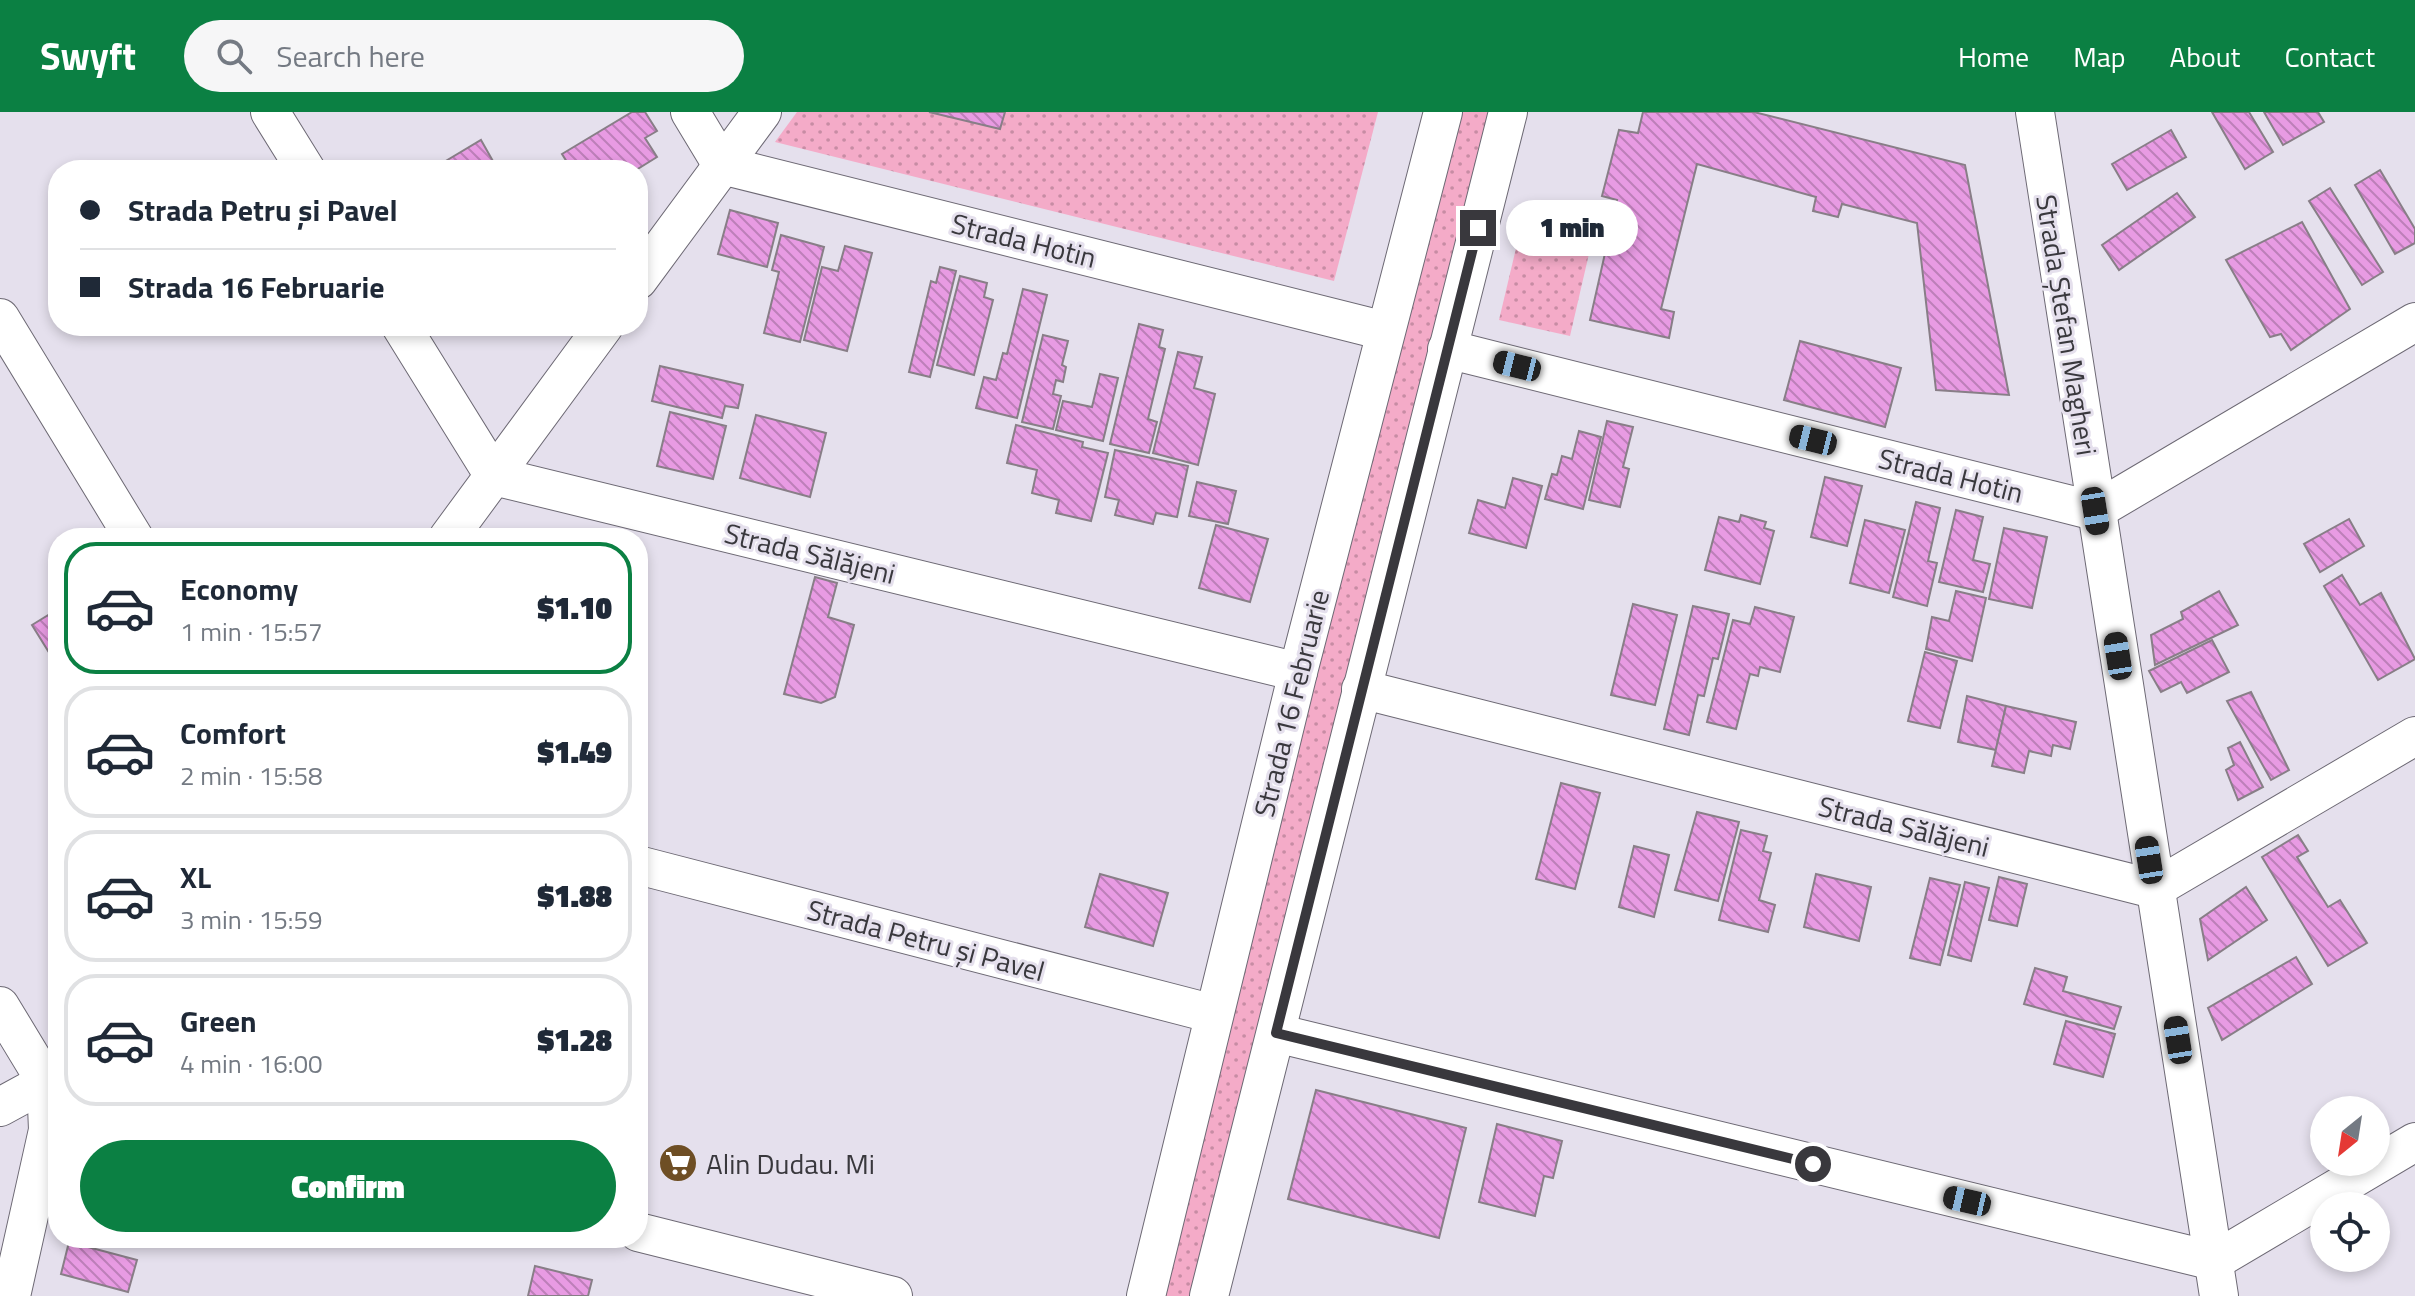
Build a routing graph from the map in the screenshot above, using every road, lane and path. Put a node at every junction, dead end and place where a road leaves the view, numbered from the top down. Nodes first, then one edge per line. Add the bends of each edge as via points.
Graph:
1 (270, 112) edge
2 (690, 112) edge
3 (762, 112) edge
4 (1443, 112) edge
5 (1508, 112) edge
6 (2032, 114) edge
7 (300, 160) edge
8 (722, 165) junction
9 (648, 266) edge
10 (0, 318) edge
11 (2415, 322) edge
12 (1385, 331) junction
13 (407, 336) edge
14 (597, 336) edge
15 (1447, 349) junction
16 (494, 476) junction
17 (2095, 511) junction
18 (128, 528) edge
19 (455, 528) edge
20 (1298, 672) junction
21 (1361, 689) junction
22 (2415, 736) edge
23 (648, 868) edge
24 (2154, 889) junction
25 (0, 1006) edge
26 (1214, 1014) junction
27 (1276, 1033) junction
28 (48, 1070) edge
29 (48, 1081) edge
30 (0, 1107) edge
31 (48, 1130) edge
32 (2415, 1142) edge
33 (648, 1235) edge
34 (2217, 1279) edge
35 (11, 1296) edge
36 (893, 1296) edge
37 (1146, 1296) edge
38 (1209, 1296) edge

1 - 7 street
2 - 8 street
3 - 8 street
4 - 12 street, Strada 16 Februarie
5 - 15 street
6 - 17 street, Strada Ștefan Magheri
8 - 9 street
8 - 12 street, Strada Hotin
10 - 18 street
11 - 17 street
12 - 20 street, Strada 16 Februarie
13 - 16 street
14 - 16 street
15 - 17 street, Strada Hotin
15 - 21 street
16 - 19 street
16 - 20 street, Strada Sălăjeni
17 - 24 street, Strada Ștefan Magheri
20 - 26 street, Strada 16 Februarie
21 - 24 street, Strada Sălăjeni
21 - 27 street
22 - 24 street
23 - 26 street, Strada Petru și Pavel
24 - 34 street, Strada Ștefan Magheri
25 - 28 street
26 - 37 street, Strada 16 Februarie
27 - 34 street
27 - 38 street
29 - 30 street
31 - 35 street
32 - 34 street
33 - 36 street

